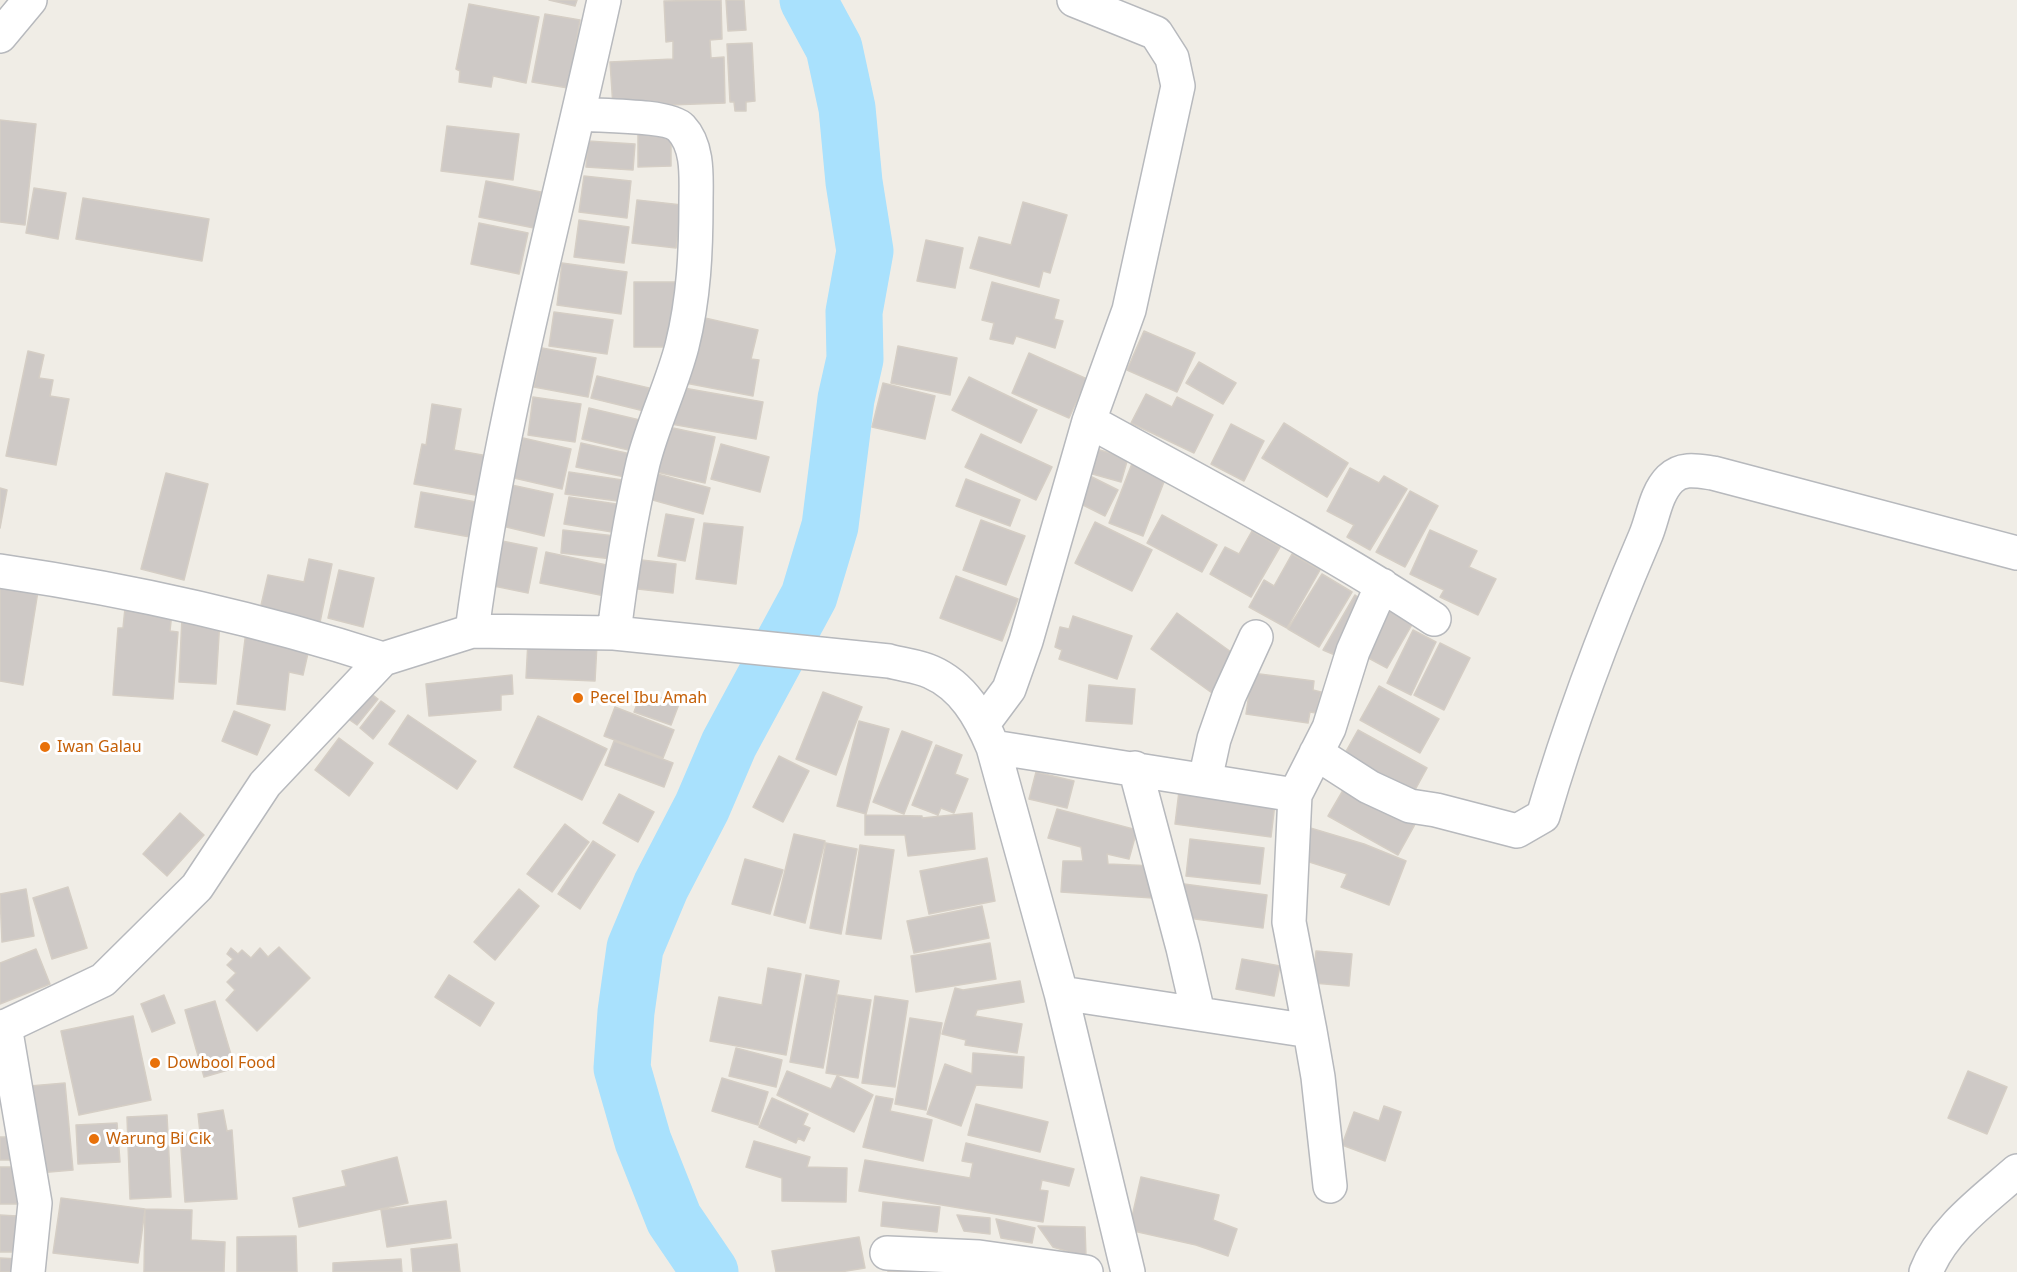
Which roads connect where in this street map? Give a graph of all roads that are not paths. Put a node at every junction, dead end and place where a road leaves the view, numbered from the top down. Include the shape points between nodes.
1 (30, 0) edge
2 (604, 0) edge
3 (1074, 0) edge
4 (0, 36) edge
5 (579, 114) junction
6 (1089, 421) junction
7 (2017, 553) edge
8 (0, 571) edge
9 (1382, 585) junction
10 (1434, 619) dead end
11 (472, 631) junction
12 (614, 633) junction
13 (1256, 637) dead end
14 (383, 659) junction
15 (988, 735) junction
16 (1316, 753) junction
17 (1135, 768) junction
18 (1205, 780) junction
19 (1295, 795) junction
20 (1061, 993) junction
21 (1198, 1013) junction
22 (2, 1028) edge
23 (1310, 1031) junction
24 (2017, 1171) edge
25 (1330, 1186) dead end
26 (887, 1253) dead end
27 (28, 1272) edge
28 (1086, 1272) edge
29 (1128, 1272) edge
30 (1926, 1272) edge

1 - 4 street
2 - 5 street
3 - 6 street via 1156,33 1172,58 1178,86 1129,310
5 - 11 street via 525,344 483,550
5 - 12 street via 666,120 680,126 689,138 696,165 692,297 681,348 644,461 624,555
6 - 9 street
6 - 15 street via 1026,641
7 - 16 street via 1689,470 1671,478 1661,492 1602,637 1543,816 1517,831 1410,806 1369,787
8 - 14 street via 179,602
9 - 10 street
9 - 16 street
11 - 12 street
11 - 14 street
12 - 15 street via 889,661 931,672 964,694
13 - 18 street via 1229,696
14 - 22 street via 265,784 197,887 103,980
15 - 17 street
15 - 20 street
16 - 19 street
17 - 18 street
17 - 21 street
18 - 19 street
19 - 23 street via 1289,922
20 - 21 street
20 - 29 street
21 - 23 street
22 - 27 street via 35,1203
23 - 25 street
24 - 30 street via 1933,1252
26 - 28 street via 979,1257

